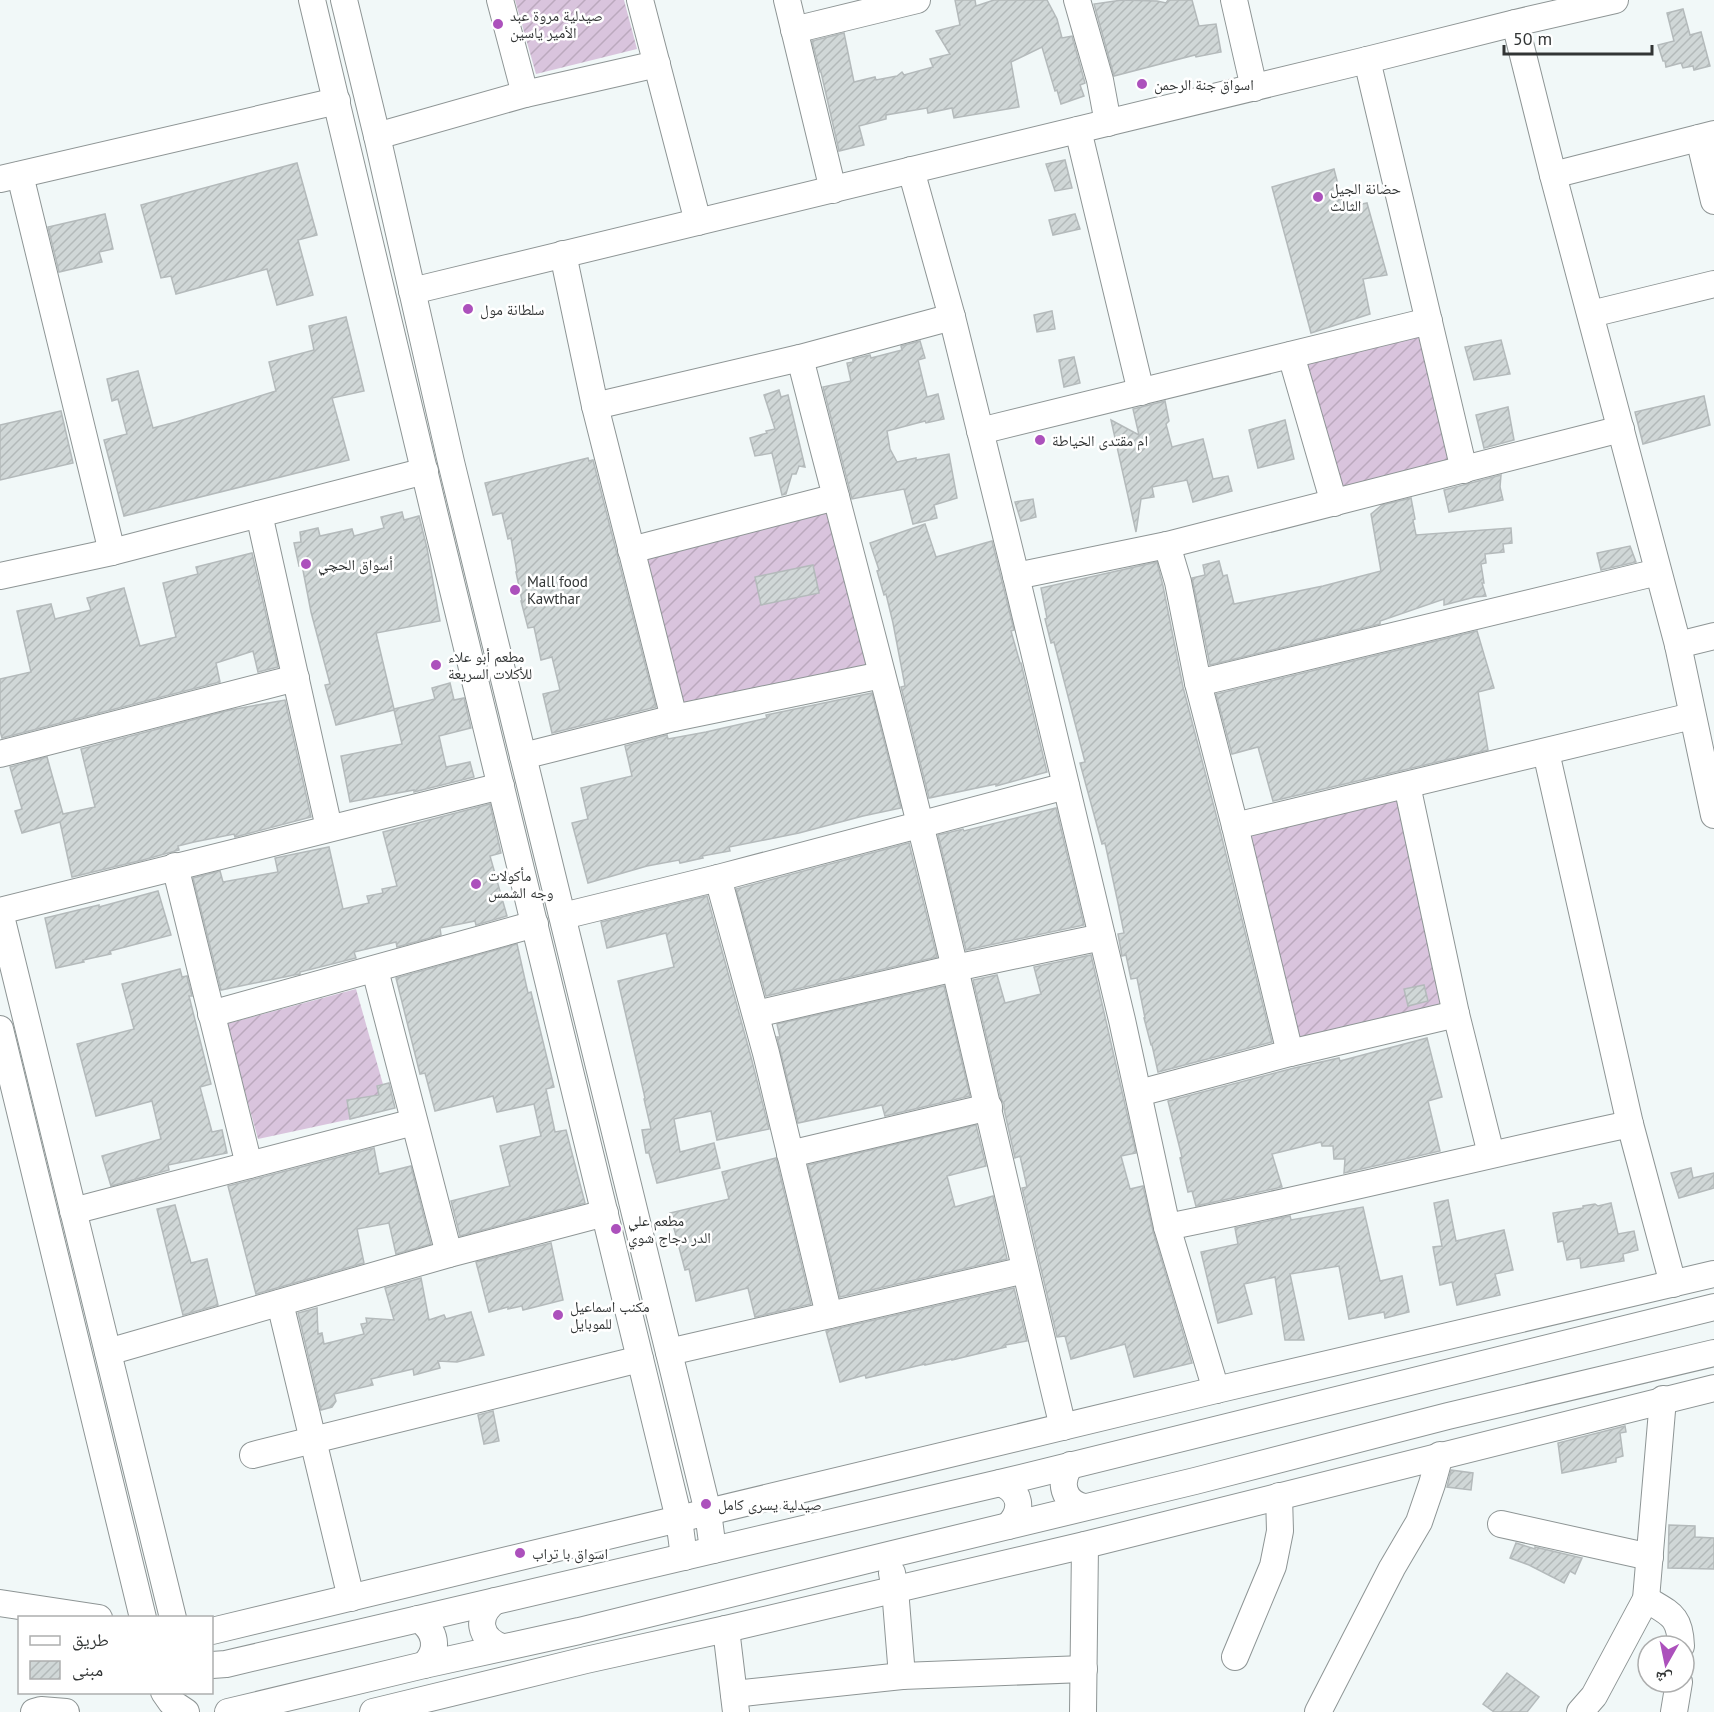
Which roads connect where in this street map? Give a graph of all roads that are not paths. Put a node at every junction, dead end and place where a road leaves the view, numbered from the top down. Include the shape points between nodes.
1 (312, 0) edge
2 (344, 0) edge
3 (500, 0) edge
4 (640, 0) edge
5 (787, 0) edge
6 (917, 0) edge
7 (1077, 0) edge
8 (1234, 0) edge
9 (1615, 0) edge
10 (1515, 23) junction
11 (794, 30) junction
12 (1367, 60) junction
13 (657, 64) junction
14 (1254, 88) junction
15 (525, 94) junction
16 (337, 101) junction
17 (1108, 123) junction
18 (1078, 130) junction
19 (377, 136) junction
20 (1706, 136) edge
21 (911, 170) junction
22 (1553, 175) junction
23 (10, 177) edge
24 (833, 190) junction
25 (1714, 201) edge
26 (698, 222) junction
27 (563, 254) junction
28 (1714, 284) edge
29 (412, 291) junction
30 (1591, 314) junction
31 (952, 317) junction
32 (1428, 321) junction
33 (1291, 355) junction
34 (800, 358) junction
35 (1141, 392) junction
36 (595, 406) junction
37 (1621, 429) junction
38 (980, 430) junction
39 (1464, 470) junction
40 (424, 471) junction
41 (836, 497) junction
42 (1334, 503) junction
43 (462, 506) junction
44 (259, 514) junction
45 (435, 516) junction
46 (1167, 545) junction
47 (631, 550) junction
48 (112, 552) junction
49 (474, 557) junction
50 (447, 565) junction
51 (1658, 572) junction
52 (0, 576) edge
53 (1016, 576) junction
54 (1714, 636) edge
55 (1678, 645) junction
56 (882, 675) junction
57 (296, 678) junction
58 (1198, 684) junction
59 (1692, 716) junction
60 (674, 718) junction
61 (1546, 752) junction
62 (0, 754) edge
63 (523, 756) junction
64 (1710, 783) edge
65 (1407, 785) junction
66 (501, 786) junction
67 (1066, 786) junction
68 (1714, 815) edge
69 (920, 824) junction
70 (1235, 826) junction
71 (329, 828) junction
72 (175, 866) junction
73 (718, 878) junction
74 (0, 912) edge
75 (562, 916) junction
76 (535, 924) junction
77 (1102, 937) junction
78 (955, 968) junction
79 (375, 970) junction
80 (211, 1014) junction
81 (756, 1014) junction
82 (1456, 1014) junction
83 (0, 1029) edge
84 (1290, 1053) junction
85 (1139, 1093) junction
86 (989, 1107) junction
87 (414, 1122) junction
88 (1630, 1124) junction
89 (790, 1154) junction
90 (1491, 1154) junction
91 (249, 1165) junction
92 (74, 1211) junction
93 (605, 1213) junction
94 (1167, 1227) junction
95 (449, 1254) junction
96 (1025, 1270) junction
97 (1714, 1274) edge
98 (1674, 1284) junction
99 (280, 1303) junction
100 (1714, 1307) edge
101 (829, 1315) junction
102 (108, 1352) junction
103 (669, 1352) junction
104 (1714, 1353) edge
105 (1517, 1357) junction
106 (640, 1359) junction
107 (1437, 1375) junction
108 (1714, 1388) edge
109 (1216, 1390) junction
110 (1530, 1398) junction
111 (1664, 1399) junction
112 (1448, 1416) junction
113 (1063, 1427) junction
114 (314, 1440) junction
115 (1333, 1446) junction
116 (253, 1455) dead end
117 (1440, 1455) junction
118 (1071, 1465) junction
119 (868, 1474) junction
120 (1342, 1480) junction
121 (1000, 1483) junction
122 (1280, 1496) junction
123 (1084, 1508) junction
124 (708, 1512) junction
125 (876, 1512) junction
126 (679, 1519) junction
127 (1501, 1524) dead end
128 (1008, 1526) junction
129 (1085, 1545) junction
130 (713, 1550) junction
131 (547, 1551) junction
132 (888, 1555) junction
133 (684, 1557) junction
134 (1650, 1557) junction
135 (553, 1587) junction
136 (895, 1589) junction
137 (351, 1598) junction
138 (1646, 1599) junction
139 (495, 1601) junction
140 (0, 1603) edge
141 (92, 1616) edge
142 (143, 1616) edge
143 (173, 1616) edge
144 (418, 1619) junction
145 (726, 1629) junction
146 (213, 1631) edge
147 (579, 1631) junction
148 (1680, 1634) edge
149 (502, 1647) junction
150 (1236, 1657) dead end
151 (586, 1660) junction
152 (213, 1665) edge
153 (424, 1665) junction
154 (1084, 1669) junction
155 (902, 1676) junction
156 (1677, 1694) edge
157 (735, 1703) edge
158 (34, 1712) edge
159 (66, 1712) edge
160 (228, 1712) edge
161 (373, 1712) edge
162 (1083, 1712) edge
163 (1318, 1712) edge
164 (1580, 1712) edge
165 (1674, 1712) edge

1 - 16 street
2 - 19 street
3 - 15 street
4 - 13 street
5 - 11 street
6 - 11 street
7 - 17 street
8 - 14 street
9 - 10 street
10 - 12 street
10 - 22 street
11 - 24 street
12 - 14 street
12 - 32 street
13 - 15 street
13 - 26 street
14 - 17 street
15 - 19 street
16 - 23 street
16 - 40 street
17 - 18 street
18 - 21 street
18 - 35 street
19 - 29 street
20 - 22 street
20 - 25 street
21 - 24 street
21 - 31 street
22 - 30 street
23 - 48 street
24 - 26 street
26 - 27 street
27 - 29 street
27 - 36 street
28 - 30 street
29 - 43 street
30 - 37 street
31 - 34 street
31 - 38 street
32 - 33 street
32 - 39 street
33 - 35 street
33 - 42 street
34 - 36 street
34 - 41 street
35 - 38 street
36 - 47 street
37 - 39 street
37 - 51 street
38 - 53 street
39 - 42 street
40 - 44 street
40 - 45 street
41 - 47 street
41 - 56 street
42 - 46 street
43 - 45 street via 451,516
43 - 49 street
44 - 48 street
44 - 57 street
45 - 50 street
46 - 53 street
46 - 58 street
47 - 60 street
48 - 52 street
49 - 50 street via 459,556
49 - 63 street
50 - 66 street
51 - 55 street
51 - 58 street
53 - 67 street
54 - 55 street
55 - 59 street
56 - 60 street
56 - 69 street
57 - 62 street
57 - 71 street
58 - 70 street
59 - 61 street
59 - 64 street
60 - 63 street
61 - 65 street
61 - 88 street
63 - 75 street
64 - 68 street
65 - 70 street
65 - 82 street
66 - 71 street
66 - 76 street
67 - 69 street
67 - 77 street
69 - 73 street
69 - 78 street
70 - 84 street
71 - 72 street
72 - 74 street
72 - 80 street
73 - 75 street
73 - 81 street
74 - 92 street
75 - 103 street
76 - 79 street
76 - 93 street
77 - 78 street
77 - 85 street
78 - 81 street
78 - 86 street
79 - 80 street
79 - 87 street
80 - 91 street
81 - 89 street
82 - 84 street
82 - 90 street
83 - 142 street
84 - 85 street
85 - 94 street
86 - 89 street
86 - 96 street
87 - 91 street
87 - 95 street
88 - 90 street
88 - 98 street
89 - 101 street
90 - 94 street
91 - 92 street
92 - 102 street
93 - 95 street
93 - 106 street
94 - 109 street
95 - 99 street
96 - 101 street
96 - 113 street
97 - 98 street
98 - 109 street
99 - 102 street
99 - 114 street
100 - 105 street
101 - 103 street
102 - 143 street
103 - 124 street
104 - 110 street
105 - 107 street
105 - 110 street via 1510,1378 1515,1389
106 - 114 street
106 - 126 street
107 - 112 street via 1448,1380 1454,1390 1454,1407
107 - 118 street
108 - 111 street
109 - 113 street
110 - 112 street
111 - 117 street
111 - 134 street
112 - 115 street
113 - 119 street
114 - 116 street
114 - 137 street
115 - 120 street
115 - 123 street
117 - 120 street
117 - 163 street via 1419,1522
118 - 121 street
118 - 123 street via 1063,1481 1065,1493
119 - 124 street
119 - 125 street
120 - 122 street
121 - 125 street
121 - 128 street via 1012,1490 1018,1502 1017,1515
122 - 129 street
122 - 150 street via 1274,1566
123 - 128 street
124 - 126 street
124 - 130 street
125 - 130 street
126 - 131 street
126 - 133 street
127 - 134 street
128 - 132 street
129 - 136 street
129 - 154 street
130 - 133 street
131 - 135 street
131 - 137 street
132 - 136 street
132 - 147 street
133 - 135 street
134 - 138 street
135 - 139 street
136 - 145 street
136 - 155 street
137 - 146 street
138 - 148 street via 1673,1616
138 - 164 street via 1594,1696
139 - 144 street
139 - 149 street via 485,1610 483,1630 490,1641
140 - 141 street
144 - 152 street
144 - 153 street via 429,1627 435,1640 433,1654
145 - 151 street
145 - 157 street
147 - 149 street
147 - 151 street
149 - 153 street
151 - 161 street
153 - 160 street
154 - 155 street
154 - 162 street
155 - 157 street
156 - 165 street
158 - 159 street

